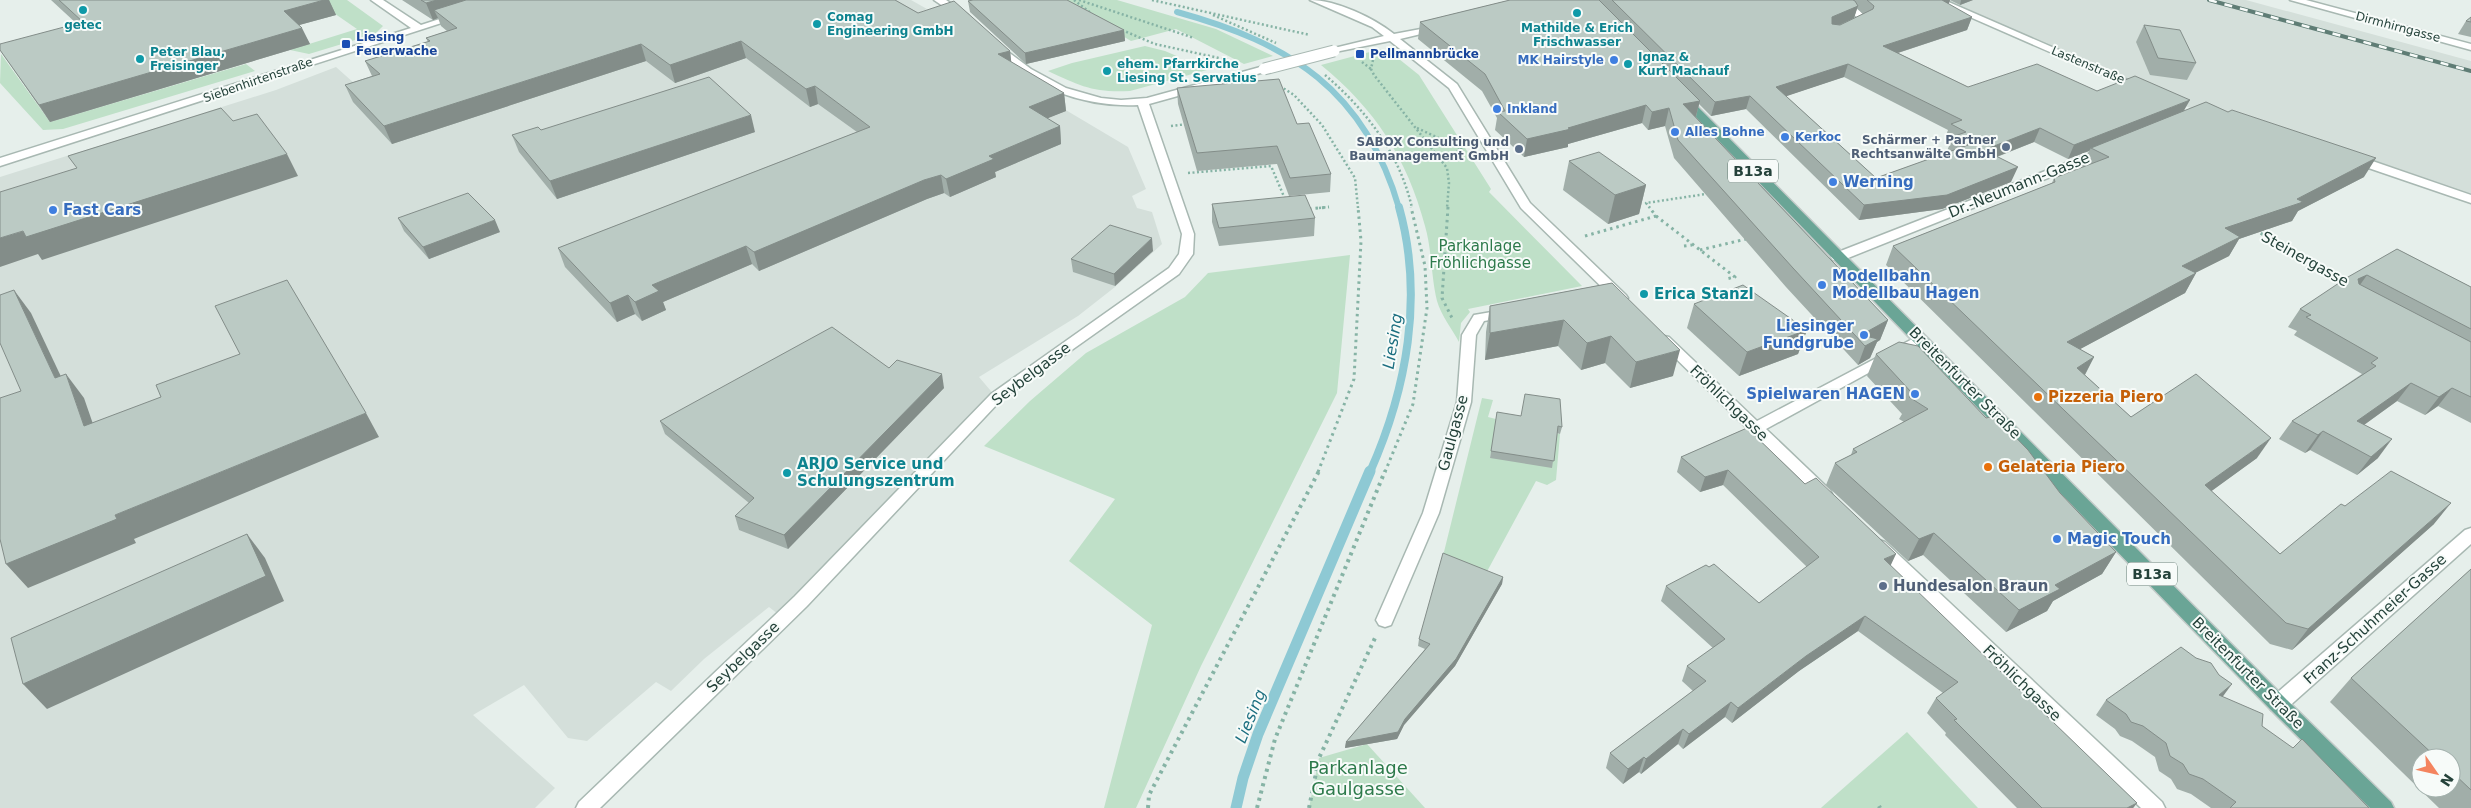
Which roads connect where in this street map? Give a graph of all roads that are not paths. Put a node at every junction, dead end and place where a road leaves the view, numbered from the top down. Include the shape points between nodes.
1 (376, 0) edge
2 (939, 0) edge
3 (1315, 0) edge
4 (1833, 0) edge
5 (1936, 0) edge
6 (2295, 0) edge
7 (466, 14) edge
8 (973, 24) edge
9 (1449, 25) edge
10 (419, 28) junction
11 (1840, 30) edge
12 (987, 37) edge
13 (1395, 38) junction
14 (2471, 47) edge
15 (1671, 86) edge
16 (2152, 93) edge
17 (1142, 102) junction
18 (2119, 146) edge
19 (2343, 155) edge
20 (0, 162) edge
21 (2471, 198) edge
22 (1838, 257) junction
23 (1616, 293) junction
24 (1596, 297) edge
25 (1630, 306) edge
26 (1518, 311) edge
27 (1657, 333) edge
28 (1920, 339) junction
29 (1755, 429) junction
30 (1834, 504) edge
31 (1863, 531) edge
32 (2471, 534) edge
33 (1384, 620) road end
34 (2278, 704) junction
35 (586, 808) edge
36 (2155, 808) edge
37 (2384, 808) edge

1 - 10 street
2 - 8 street via 959,11
3 - 13 street via 1376,25
4 - 11 lane via 1855,10 1864,20
5 - 16 street, Lastenstraße
6 - 14 street, Dirmhirngasse
7 - 10 street, Siebenhirtenstraße
9 - 13 street
10 - 20 street, Siebenhirtenstraße
12 - 17 street via 1015,63 1067,93 1090,100
13 - 17 street, bridge via 1337,50
13 - 23 street via 1452,86 1525,205
15 - 22 main road, Breitenfurter Straße / B13a
17 - 35 street, Seybelgasse via 1188,234 1186,254 1174,271 996,397 801,601
18 - 22 street, Dr.-Neumann-Gasse
19 - 21 street
22 - 28 main road, Breitenfurter Straße / B13a
23 - 24 street
23 - 25 street
26 - 33 street, Gaulgasse via 1479,318 1469,335 1462,411 1431,513
27 - 29 street, Fröhlichgasse
28 - 29 street
28 - 34 main road, Breitenfurter Straße / B13a
29 - 30 street, Fröhlichgasse
31 - 36 street, Fröhlichgasse
32 - 34 street, Franz-Schuhmeier-Gasse
34 - 37 main road, Breitenfurter Straße / B13a

